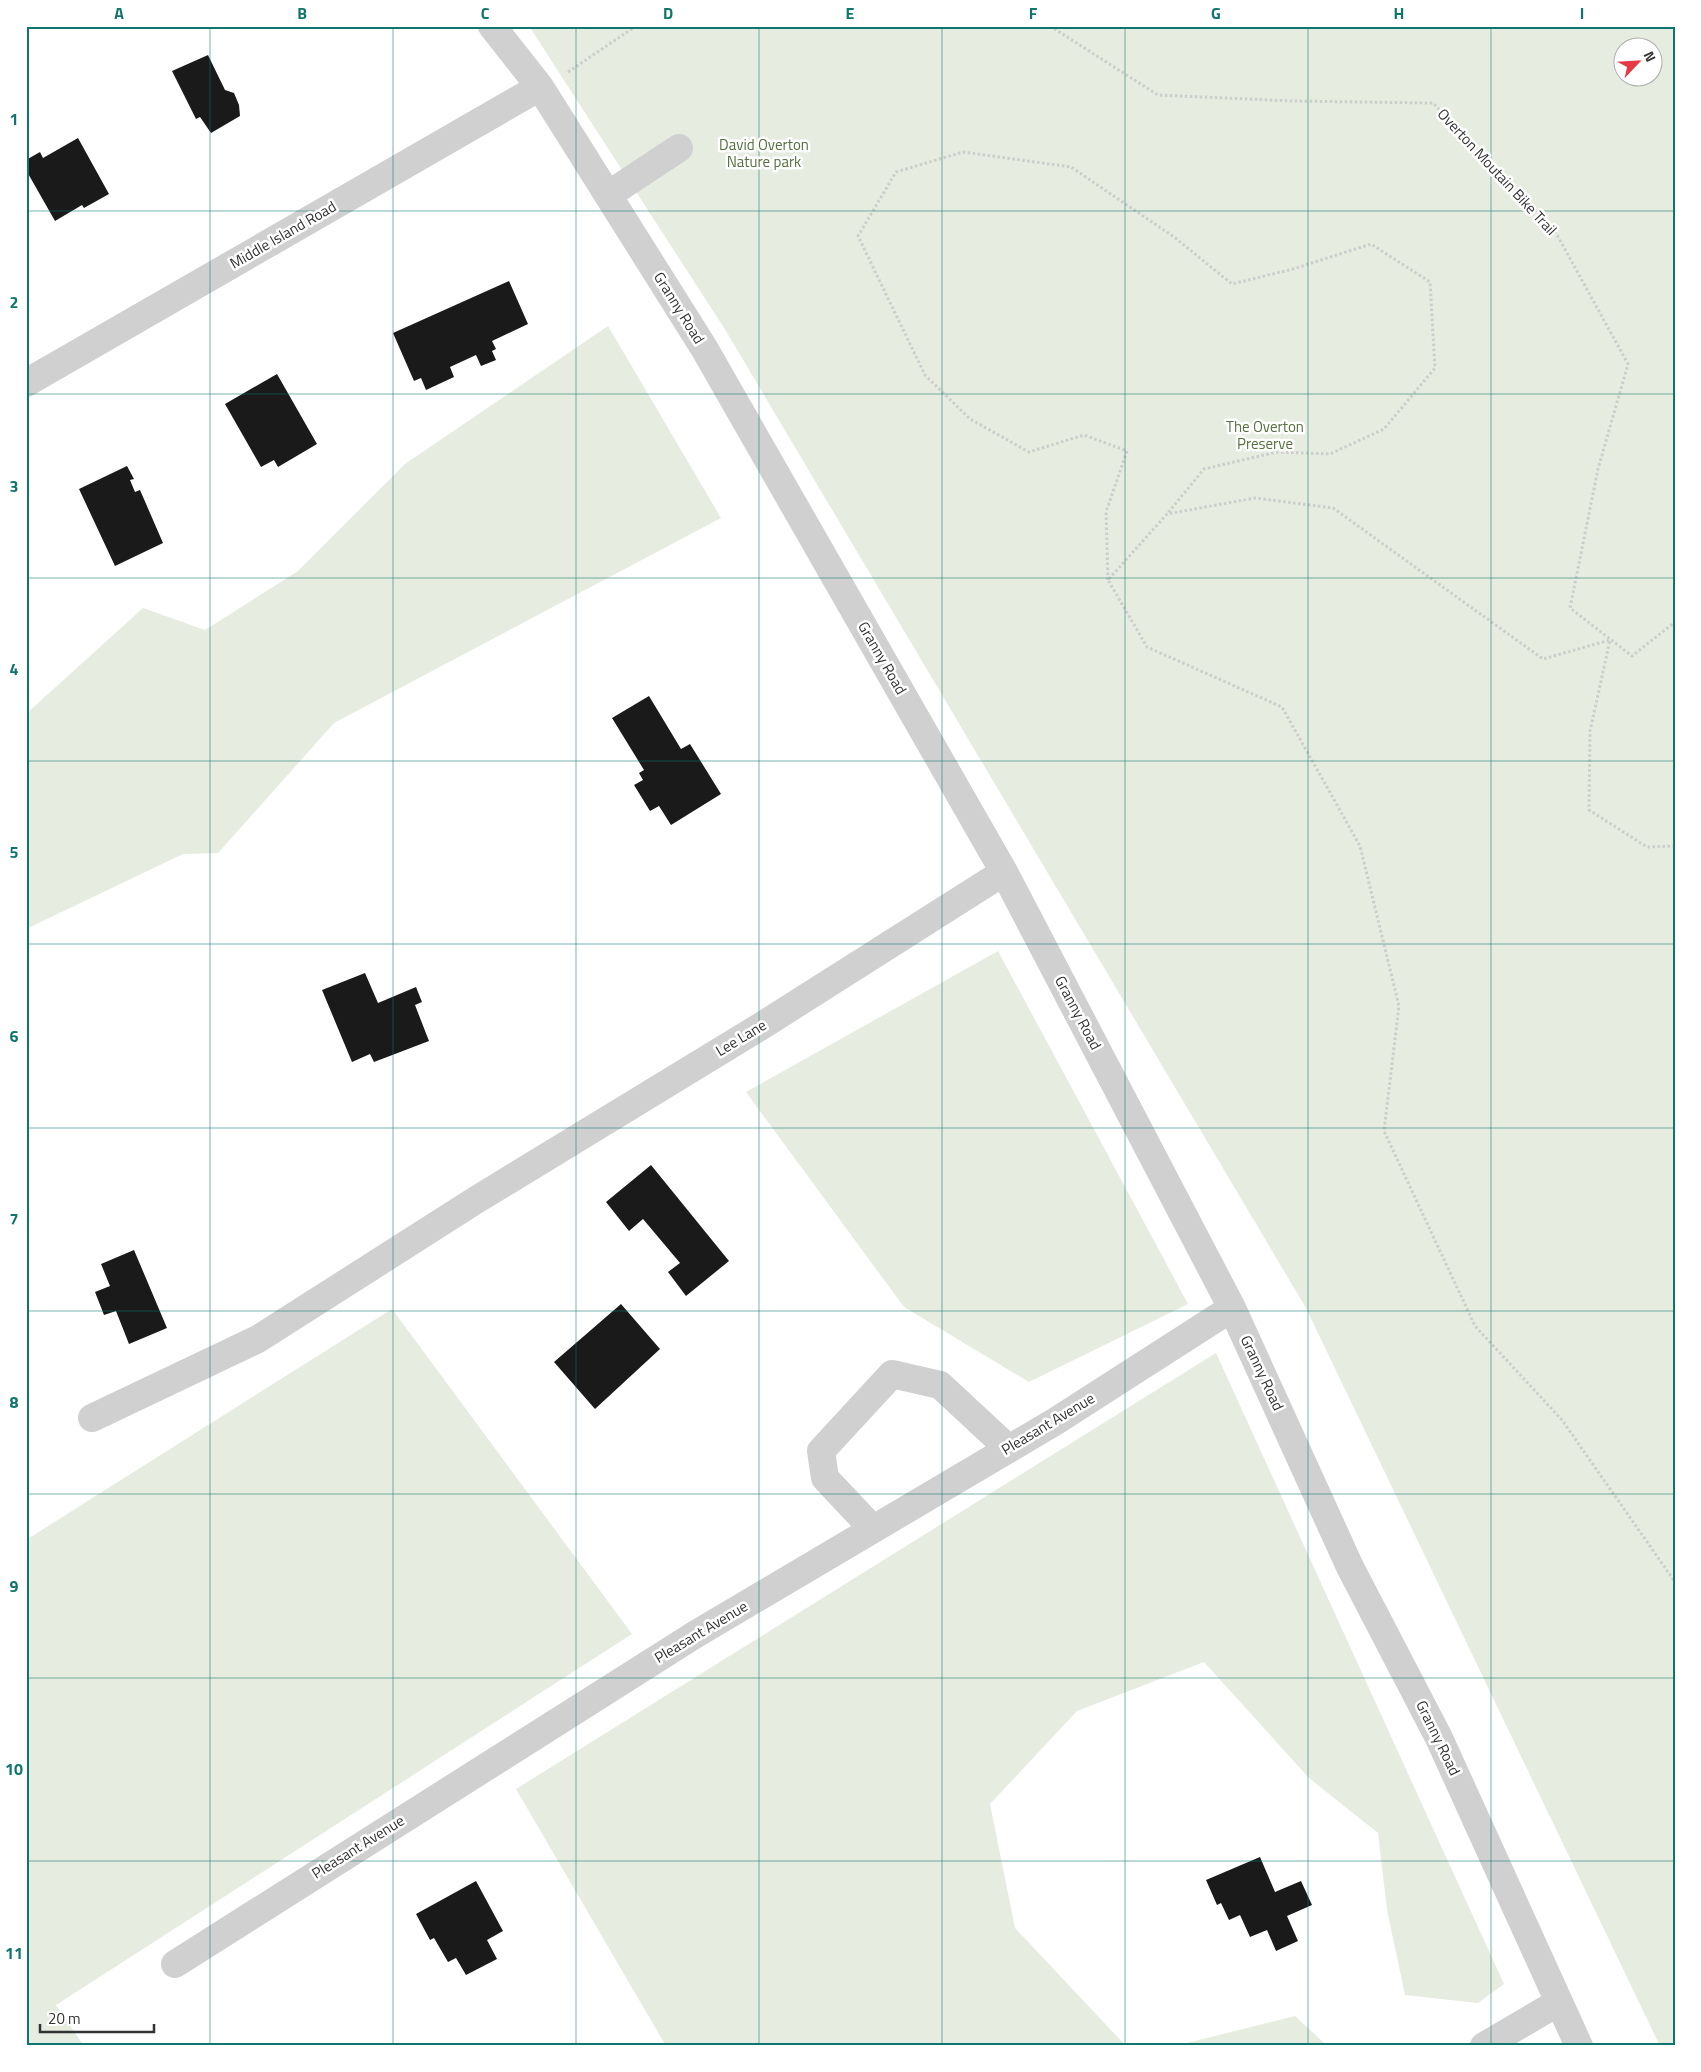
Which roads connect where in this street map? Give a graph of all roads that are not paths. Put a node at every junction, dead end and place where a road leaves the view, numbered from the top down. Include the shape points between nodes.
1 (492, 26) edge
2 (540, 87) junction
3 (679, 148) dead end
4 (608, 195) junction
5 (26, 383) edge
6 (1004, 872) junction
7 (1232, 1308) junction
8 (92, 1418) dead end
9 (1009, 1449) junction
10 (873, 1529) junction
11 (174, 1964) dead end
12 (1559, 2002) junction
13 (1484, 2046) edge
14 (1579, 2046) edge

1 - 2 street, Granny Road
2 - 4 street, Granny Road
2 - 5 street, Middle Island Road
3 - 4 street
4 - 6 street, Granny Road via 704,348
6 - 7 street, Granny Road
6 - 8 street, Lee Lane via 258,1339
7 - 9 street, Pleasant Avenue
7 - 12 street, Granny Road via 1350,1567 1439,1738
9 - 10 street, Pleasant Avenue
9 - 10 street via 940,1385 892,1374 821,1451 825,1478
10 - 11 street, Pleasant Avenue via 696,1634
12 - 13 street
12 - 14 street, Granny Road

